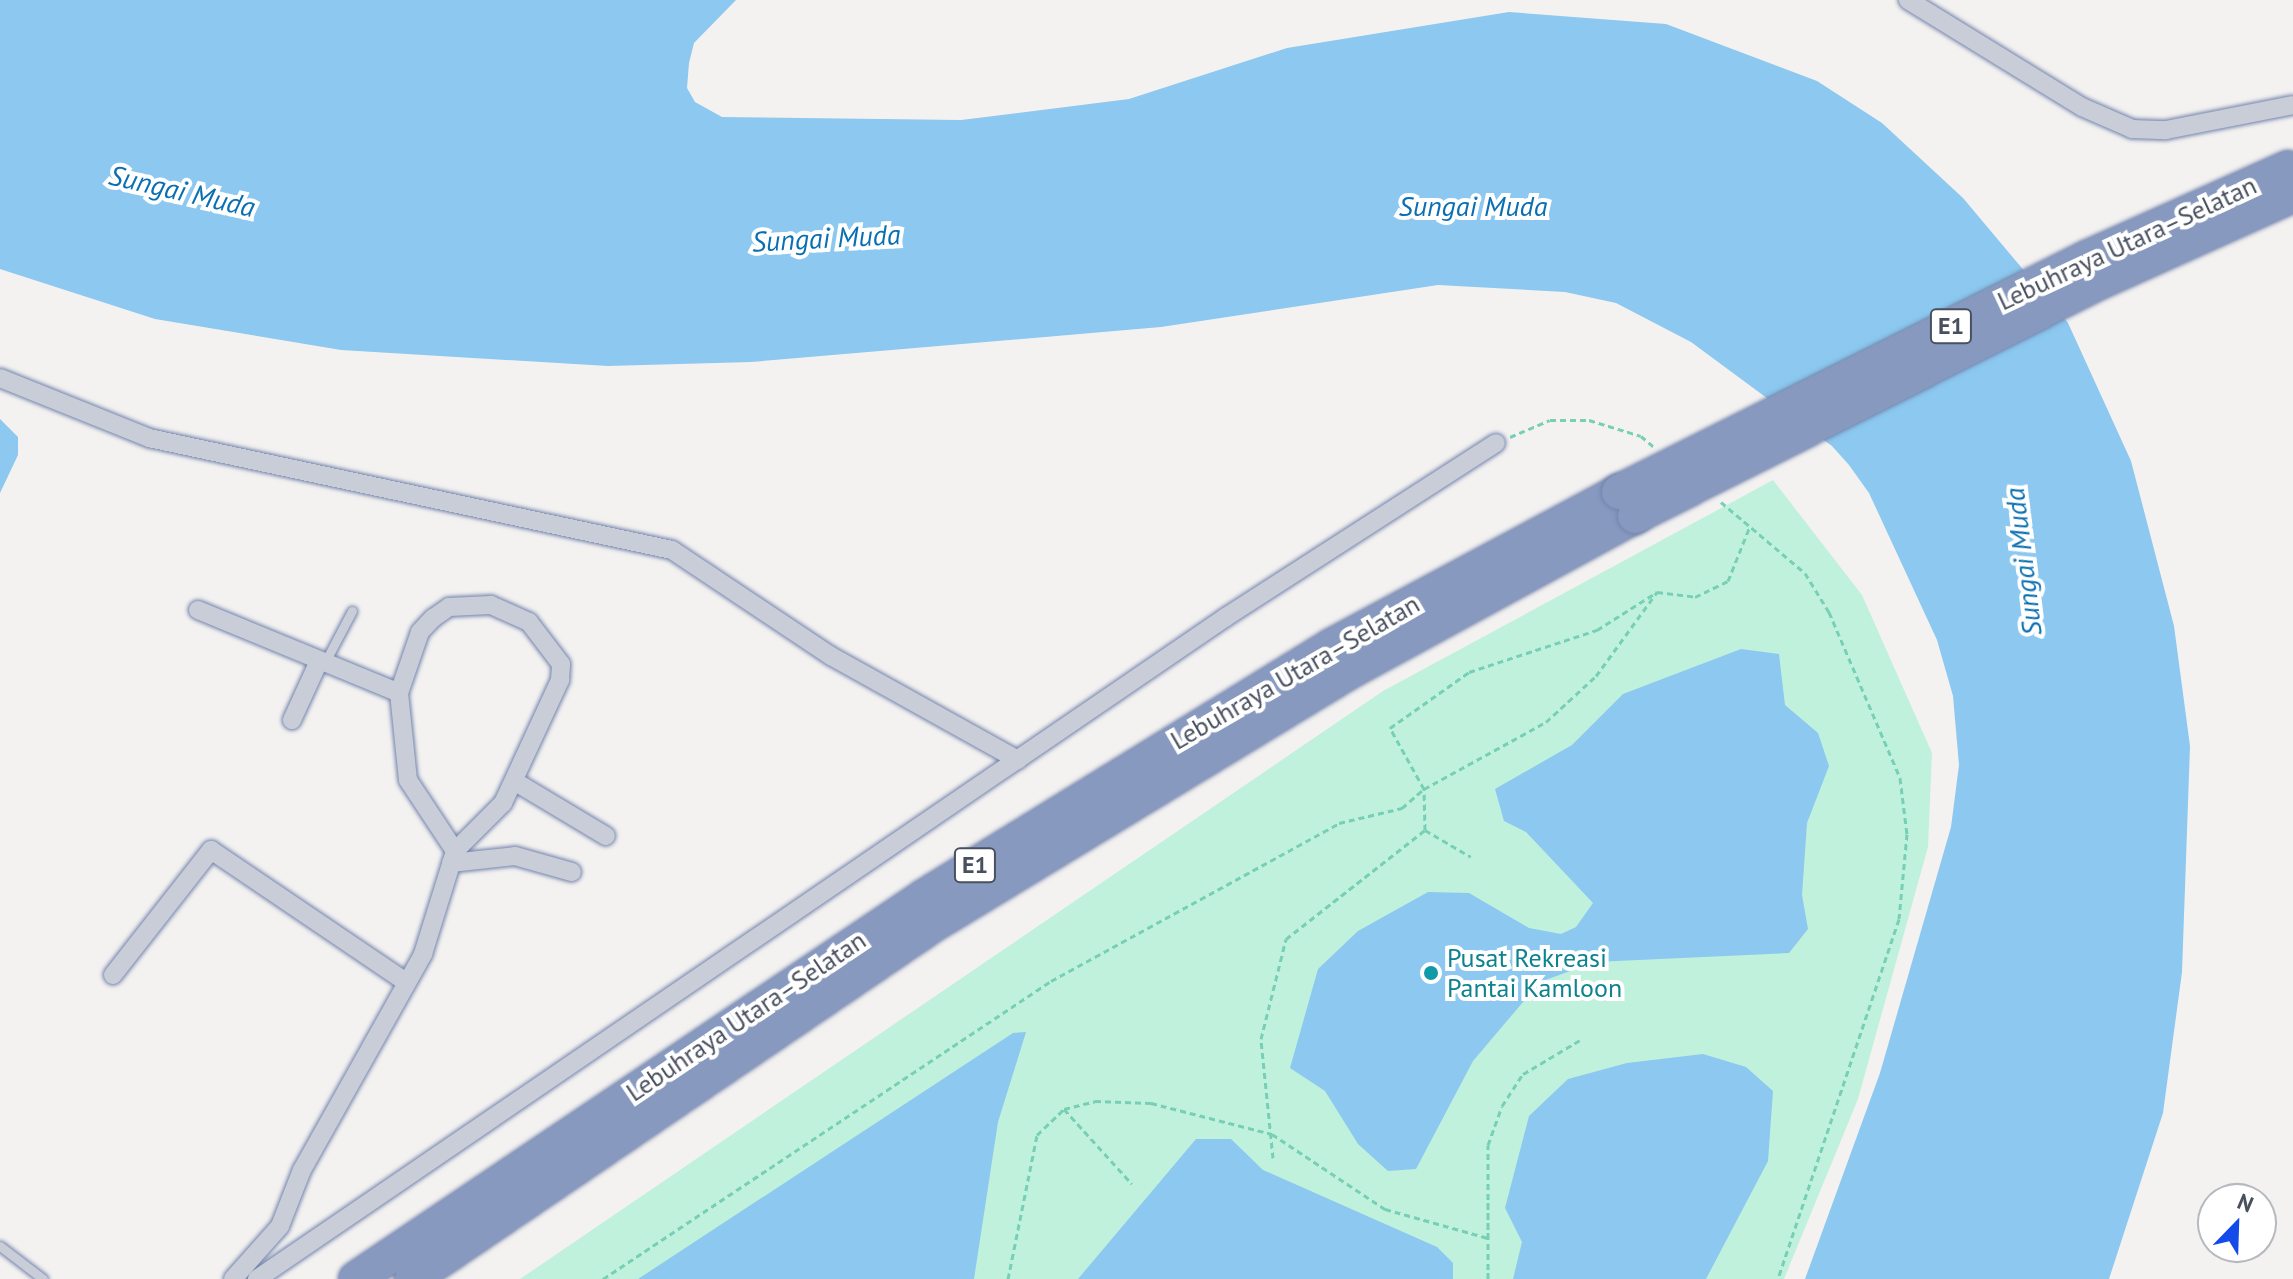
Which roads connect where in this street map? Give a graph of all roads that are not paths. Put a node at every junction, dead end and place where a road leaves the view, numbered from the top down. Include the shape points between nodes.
1 (1908, 0) edge
2 (2293, 105) edge
3 (2291, 177) edge
4 (0, 378) edge
5 (1496, 443) road end
6 (1627, 504) junction
7 (198, 610) dead end
8 (352, 611) dead end
9 (322, 663) junction
10 (399, 693) junction
11 (292, 720) dead end
12 (1018, 760) junction
13 (514, 781) junction
14 (606, 836) dead end
15 (453, 857) junction
16 (572, 872) dead end
17 (113, 975) dead end
18 (406, 982) junction
19 (0, 1246) edge
20 (43, 1279) edge
21 (233, 1279) edge
22 (257, 1279) edge
23 (356, 1279) edge
24 (412, 1279) edge

1 - 2 street via 2082,107 2132,129 2166,130
3 - 6 highway, Lebuhraya Utara–Selatan / E1, bridge via 2087,258
4 - 12 street via 149,438 672,550 831,656
5 - 12 street
6 - 23 highway, Lebuhraya Utara–Selatan / E1 via 1332,646 924,897
6 - 24 highway, Lebuhraya Utara–Selatan / E1 via 934,924
7 - 9 street
8 - 9 lane
9 - 10 street
9 - 11 street
10 - 13 street via 420,632 449,607 491,605 529,622 554,652 561,672
10 - 15 street via 408,780
12 - 22 street
13 - 14 street
13 - 15 street via 484,826
15 - 16 street via 515,856
15 - 18 street via 433,932
17 - 18 street via 211,850
18 - 21 street via 302,1170 280,1226
19 - 20 lane

